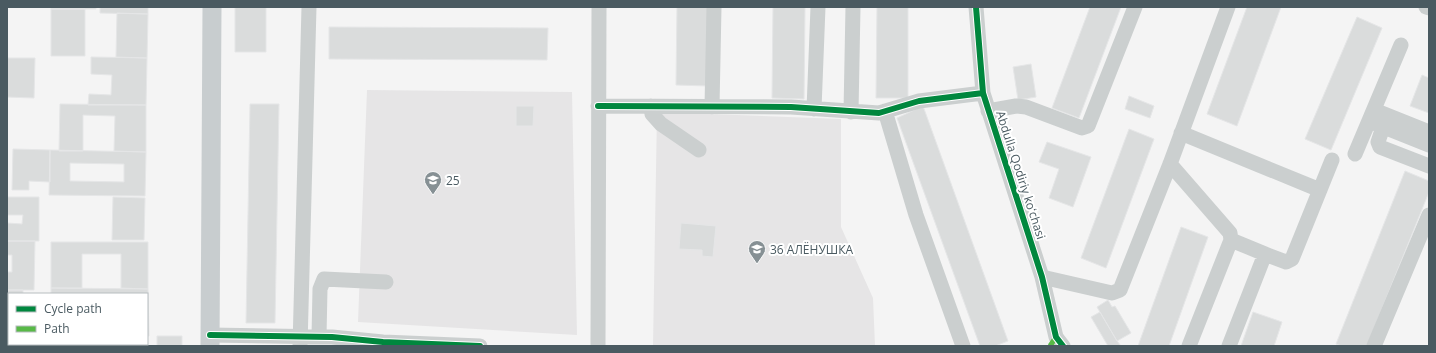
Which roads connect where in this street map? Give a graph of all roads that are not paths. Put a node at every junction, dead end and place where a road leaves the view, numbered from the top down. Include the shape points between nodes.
1 (212, 7) edge
2 (309, 7) edge
3 (599, 7) edge
4 (714, 7) edge
5 (818, 7) edge
6 (854, 7) edge
7 (976, 7) edge
8 (1135, 7) edge
9 (1228, 7) edge
10 (1401, 45) dead end
11 (983, 92) junction
12 (598, 106) junction
13 (651, 106) junction
14 (712, 107) junction
15 (814, 109) junction
16 (885, 111) junction
17 (988, 111) junction
18 (851, 112) junction
19 (1371, 116) junction
20 (1383, 127) junction
21 (1429, 132) edge
22 (1181, 133) junction
23 (1429, 145) edge
24 (699, 150) dead end
25 (1355, 154) dead end
26 (1332, 160) dead end
27 (1170, 164) junction
28 (1429, 166) edge
29 (1320, 190) junction
30 (1429, 215) edge
31 (1231, 240) junction
32 (1266, 254) junction
33 (1042, 277) junction
34 (386, 282) dead end
35 (319, 336) junction
36 (210, 340) edge
37 (300, 341) edge
38 (1056, 343) edge
39 (383, 344) edge
40 (480, 346) edge
41 (598, 346) edge
42 (963, 346) edge
43 (1189, 346) edge
44 (1228, 346) edge
45 (1374, 346) edge

1 - 36 main road
2 - 37 street
3 - 12 street
4 - 14 street
5 - 15 street
6 - 18 street
7 - 11 street, Abdulla Qodiriy koʻchasi
8 - 17 street via 1088,126 1082,128 1026,107 1016,106
9 - 22 street
10 - 19 street
11 - 16 street via 919,101
11 - 17 street, Abdulla Qodiriy koʻchasi
12 - 13 street
12 - 41 street
13 - 14 street
13 - 24 street via 652,114 661,124
14 - 15 street
15 - 18 street
16 - 18 street
16 - 42 street via 916,215
17 - 33 street, Abdulla Qodiriy koʻchasi
19 - 20 street
19 - 21 street
19 - 25 street
20 - 23 street
20 - 28 street via 1378,142 1380,147
22 - 27 street
22 - 29 street
26 - 29 street
27 - 31 street via 1230,233
27 - 33 street via 1120,290 1112,293
29 - 32 street via 1292,259 1286,262
30 - 45 street
31 - 32 street
31 - 43 street
32 - 44 street
33 - 38 street, Abdulla Qodiriy koʻchasi
34 - 35 street via 324,279 320,289
35 - 37 street
35 - 39 street
36 - 37 street
39 - 40 street

